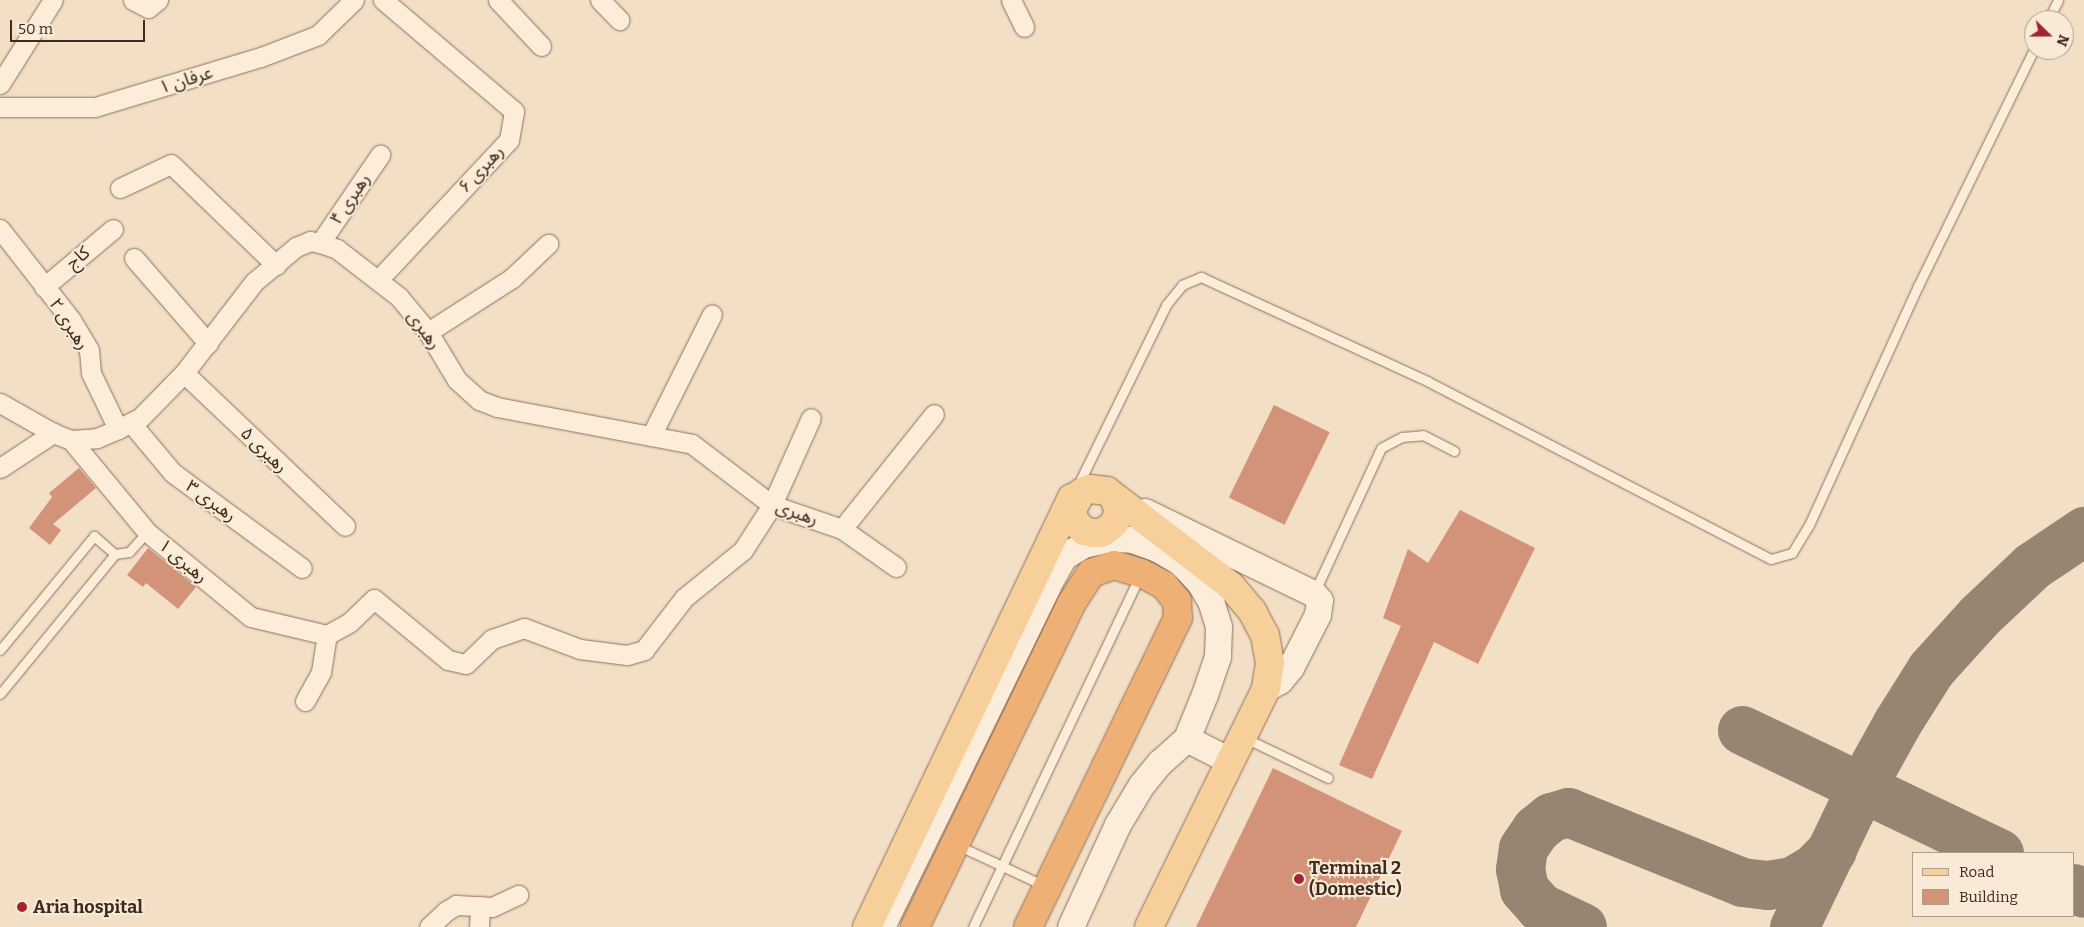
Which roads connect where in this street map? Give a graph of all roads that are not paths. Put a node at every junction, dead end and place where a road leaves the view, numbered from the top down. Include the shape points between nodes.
1 (53, 0) edge
2 (133, 0) edge
3 (158, 0) edge
4 (354, 0) edge
5 (383, 0) edge
6 (498, 0) edge
7 (600, 0) edge
8 (1011, 0) edge
9 (619, 20) dead end
10 (1024, 27) dead end
11 (541, 46) dead end
12 (2029, 60) edge
13 (0, 84) edge
14 (0, 107) edge
15 (380, 155) dead end
16 (120, 188) dead end
17 (0, 229) edge
18 (113, 229) dead end
19 (320, 243) junction
20 (548, 244) dead end
21 (134, 258) dead end
22 (276, 264) junction
23 (378, 280) junction
24 (44, 287) junction
25 (712, 314) dead end
26 (428, 332) junction
27 (208, 343) junction
28 (184, 373) junction
29 (0, 404) edge
30 (934, 414) dead end
31 (811, 418) dead end
32 (124, 426) junction
33 (53, 433) junction
34 (651, 436) junction
35 (71, 440) junction
36 (1454, 451) dead end
37 (0, 468) edge
38 (1113, 497) junction
39 (1074, 499) junction
40 (772, 505) junction
41 (345, 526) dead end
42 (842, 529) junction
43 (147, 532) junction
44 (116, 554) junction
45 (896, 567) dead end
46 (302, 568) dead end
47 (1141, 573) junction
48 (1314, 594) junction
49 (327, 635) junction
50 (0, 650) edge
51 (1266, 690) junction
52 (0, 694) edge
53 (305, 701) dead end
54 (1242, 736) junction
55 (1187, 739) junction
56 (1230, 761) junction
57 (1328, 778) dead end
58 (957, 845) junction
59 (1002, 866) junction
60 (1047, 887) junction
61 (518, 895) dead end
62 (480, 906) junction
63 (429, 927) edge
64 (479, 927) edge
65 (867, 927) edge
66 (882, 927) edge
67 (915, 927) edge
68 (973, 927) edge
69 (1028, 927) edge
70 (1070, 927) edge
71 (1149, 927) edge

1 - 13 street
2 - 3 street via 148,8
4 - 14 street, عرفان ۱ via 318,35 261,57 96,107
5 - 23 street, رهبری ۶ via 514,111 509,140
6 - 11 street
7 - 9 street
8 - 10 street
12 - 39 lane via 1918,286 1809,525 1792,553 1771,559 1427,381 1201,277 1182,285 1166,305
15 - 19 street, رهبری ۴
16 - 22 street via 171,164
17 - 24 street, رهبری ۲
18 - 24 street, کاج
19 - 22 street via 310,241 296,247
19 - 23 street, رهبری via 337,249
20 - 26 street via 512,278
21 - 27 street
22 - 27 street via 254,282
23 - 26 street, رهبری via 400,297
24 - 32 street, رهبری ۲ via 71,320 89,350 91,373
25 - 34 street
26 - 34 street, رهبری via 457,380 479,400 497,408
27 - 28 street
28 - 32 street via 140,418
28 - 41 street, رهبری ۵
29 - 33 street
30 - 42 street
31 - 40 street
32 - 35 street via 97,438
32 - 46 street, رهبری ۳ via 173,473
33 - 35 street
33 - 37 street
34 - 40 street, رهبری via 692,444
35 - 43 street, رهبری ۱
36 - 48 lane via 1423,435 1402,437 1381,448
38 - 39 main road via 1106,491 1089,489
38 - 39 main road via 1118,514 1115,522 1102,533 1084,531 1078,525 1073,517
38 - 48 main road
38 - 51 main road via 1231,586 1252,611 1265,635 1270,663
39 - 65 main road
40 - 42 street, رهبری
40 - 49 street via 743,550 684,598 644,650 627,655 580,649 524,628 492,639 466,664 448,660 374,599 350,622
42 - 45 street, رهبری
43 - 44 lane via 129,552
43 - 49 street, رهبری ۱ via 251,617
44 - 50 lane via 94,536
44 - 52 lane
47 - 58 highway via 1114,565 1091,572 1071,604
47 - 59 lane
47 - 60 highway via 1164,585 1177,601 1178,618
48 - 51 main road via 1320,601 1318,615 1291,668
49 - 53 street via 321,672
51 - 54 main road
54 - 56 main road
54 - 57 lane
55 - 56 main road
55 - 66 main road via 1218,657 1219,627 1211,601 1200,583 1181,563 1158,549 1108,539 1084,545 1064,557 1048,586
55 - 70 main road via 1160,763 1142,785 1118,825
56 - 71 main road
58 - 59 lane
58 - 67 highway
59 - 60 lane
59 - 68 lane
60 - 69 highway
61 - 62 street via 492,907
62 - 63 street via 456,905
62 - 64 street

